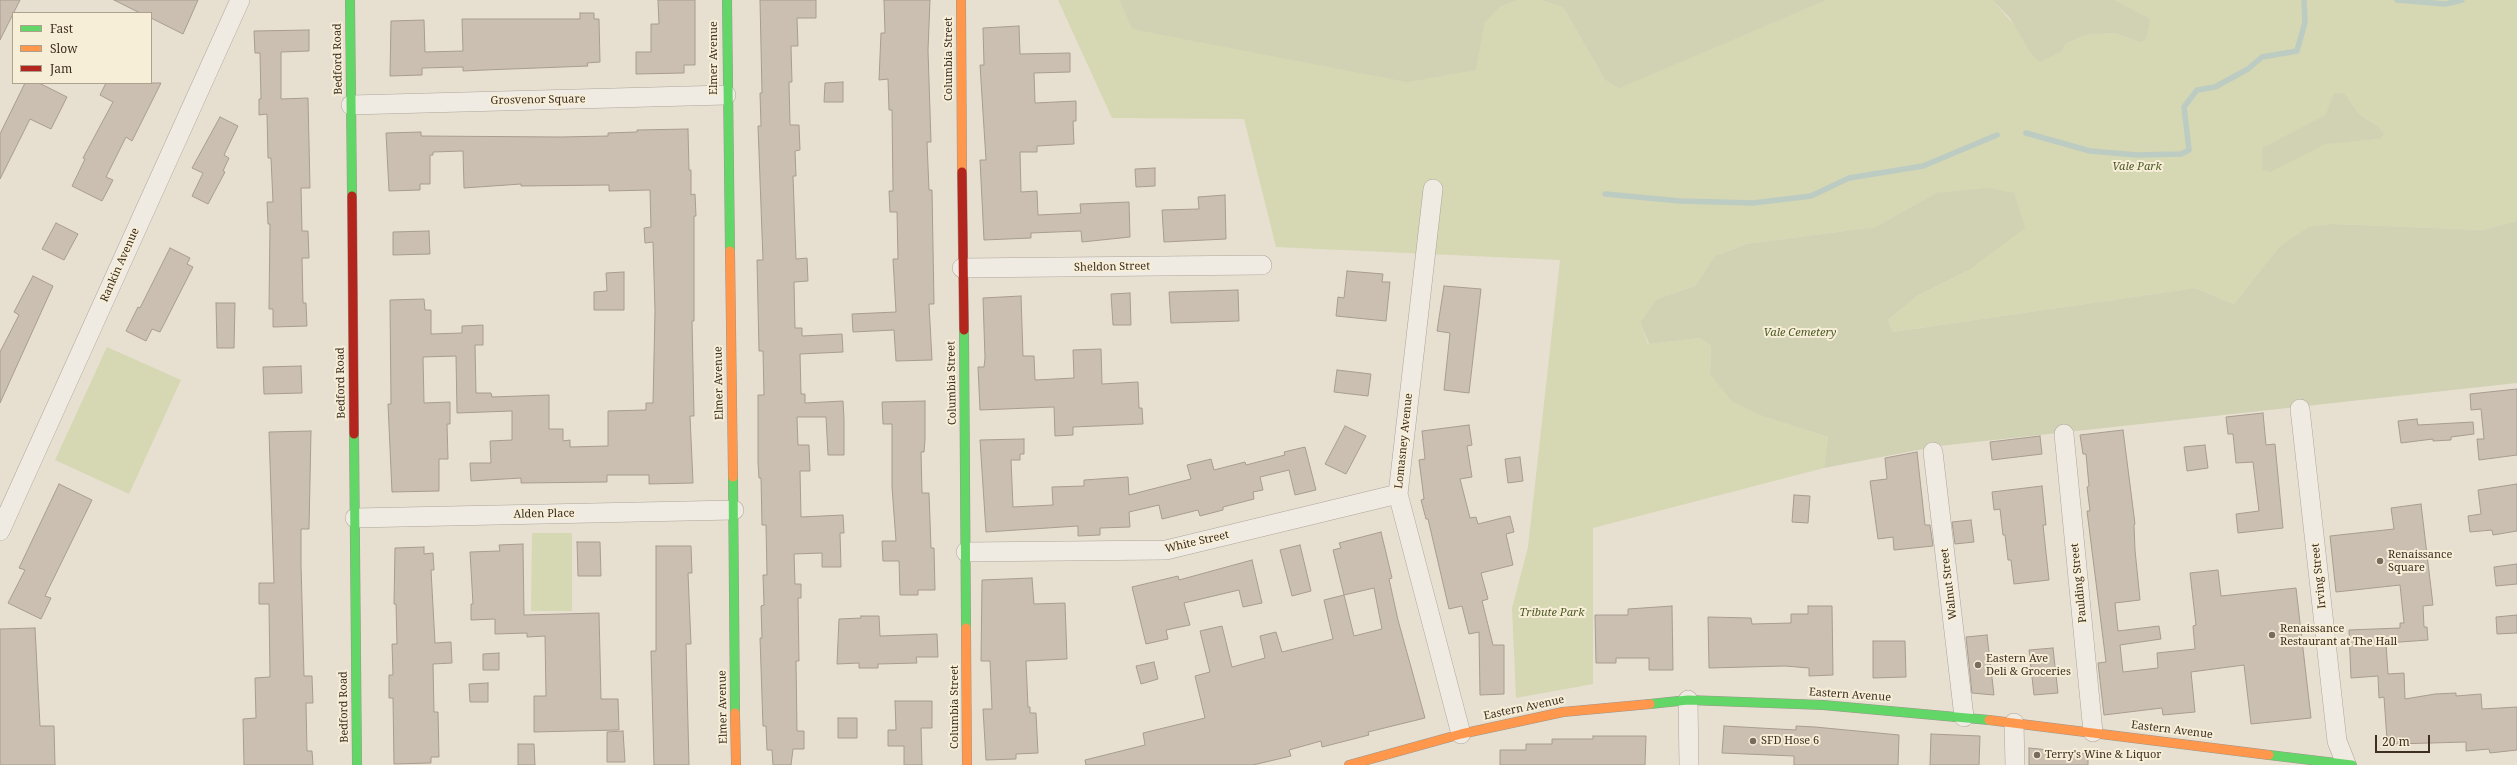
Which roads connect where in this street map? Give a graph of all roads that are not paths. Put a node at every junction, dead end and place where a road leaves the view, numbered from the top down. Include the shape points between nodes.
1 (240, 0) edge
2 (350, 0) edge
3 (727, 0) edge
4 (961, 0) edge
5 (726, 95) junction
6 (351, 105) junction
7 (1433, 189) dead end
8 (1262, 266) dead end
9 (962, 268) junction
10 (2300, 409) dead end
11 (2064, 434) dead end
12 (1933, 452) dead end
13 (1398, 494) junction
14 (734, 510) junction
15 (355, 518) junction
16 (0, 531) edge
17 (966, 552) junction
18 (1688, 700) junction
19 (1964, 717) junction
20 (2014, 723) junction
21 (2093, 732) junction
22 (1461, 734) junction
23 (357, 765) edge
24 (736, 765) edge
25 (967, 765) edge
26 (1349, 765) edge
27 (1689, 765) edge
28 (2015, 765) edge
29 (2348, 765) edge

1 - 16 street, Rankin Avenue
2 - 6 street, Bedford Road
3 - 5 street, Elmer Avenue
4 - 9 street, Columbia Street
5 - 6 street, Grosvenor Square
5 - 14 street, Elmer Avenue
6 - 15 street, Bedford Road
7 - 13 street, Lomasney Avenue
8 - 9 street, Sheldon Street
9 - 17 street, Columbia Street
10 - 29 street, Irving Street via 2337,741
11 - 21 street, Paulding Street
12 - 19 street, Walnut Street
13 - 17 street, White Street via 1166,550
13 - 22 street, Lomasney Avenue
14 - 15 street, Alden Place
14 - 24 street, Elmer Avenue
15 - 23 street, Bedford Road
17 - 25 street, Columbia Street
18 - 19 street, Eastern Avenue via 1823,705
18 - 22 street, Eastern Avenue via 1563,712
18 - 27 street
19 - 20 street, Eastern Avenue
20 - 21 street, Eastern Avenue
20 - 28 street
21 - 29 street, Eastern Avenue
22 - 26 street, Eastern Avenue

